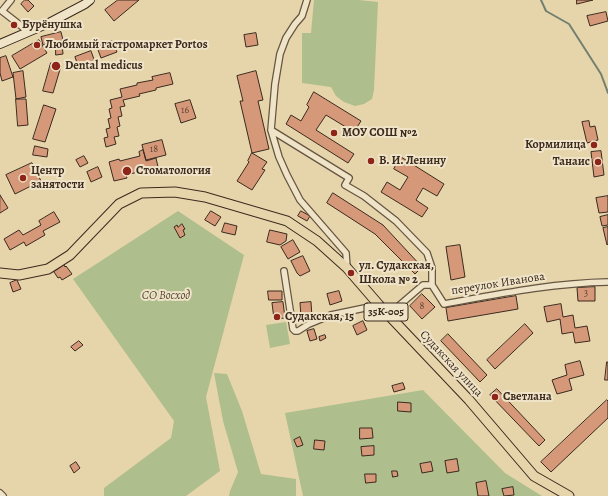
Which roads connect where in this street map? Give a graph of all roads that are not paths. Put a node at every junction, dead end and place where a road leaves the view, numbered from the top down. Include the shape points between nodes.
1 (11, 0) edge
2 (90, 0) edge
3 (308, 0) edge
4 (29, 32) junction
5 (0, 44) edge
6 (271, 130) junction
7 (347, 268) junction
8 (284, 271) dead end
9 (0, 273) edge
10 (608, 282) edge
11 (432, 285) junction
12 (379, 305) junction
13 (388, 315) junction
14 (0, 493) edge
15 (3, 496) edge
16 (569, 496) edge

1 - 4 street via 2,10
2 - 4 main road
3 - 6 street via 302,16 286,38 280,54 274,84
4 - 5 main road
6 - 7 street via 279,157 300,200 346,253
6 - 11 street via 348,178 345,185 396,221 427,253 432,268
7 - 9 main road, Судакская улица / 35К-005 via 317,240 287,221 205,197 175,192 141,193 119,204 70,255 48,269 19,275
7 - 12 main road, Судакская улица / 35К-005
8 - 12 street via 292,329 295,331 331,315
10 - 11 street, переулок Иванова via 534,288 444,304
11 - 13 street, переулок Иванова via 423,285
12 - 13 main road, Судакская улица / 35К-005
13 - 16 main road, Судакская улица / 35К-005 via 469,400 534,476
14 - 15 street

